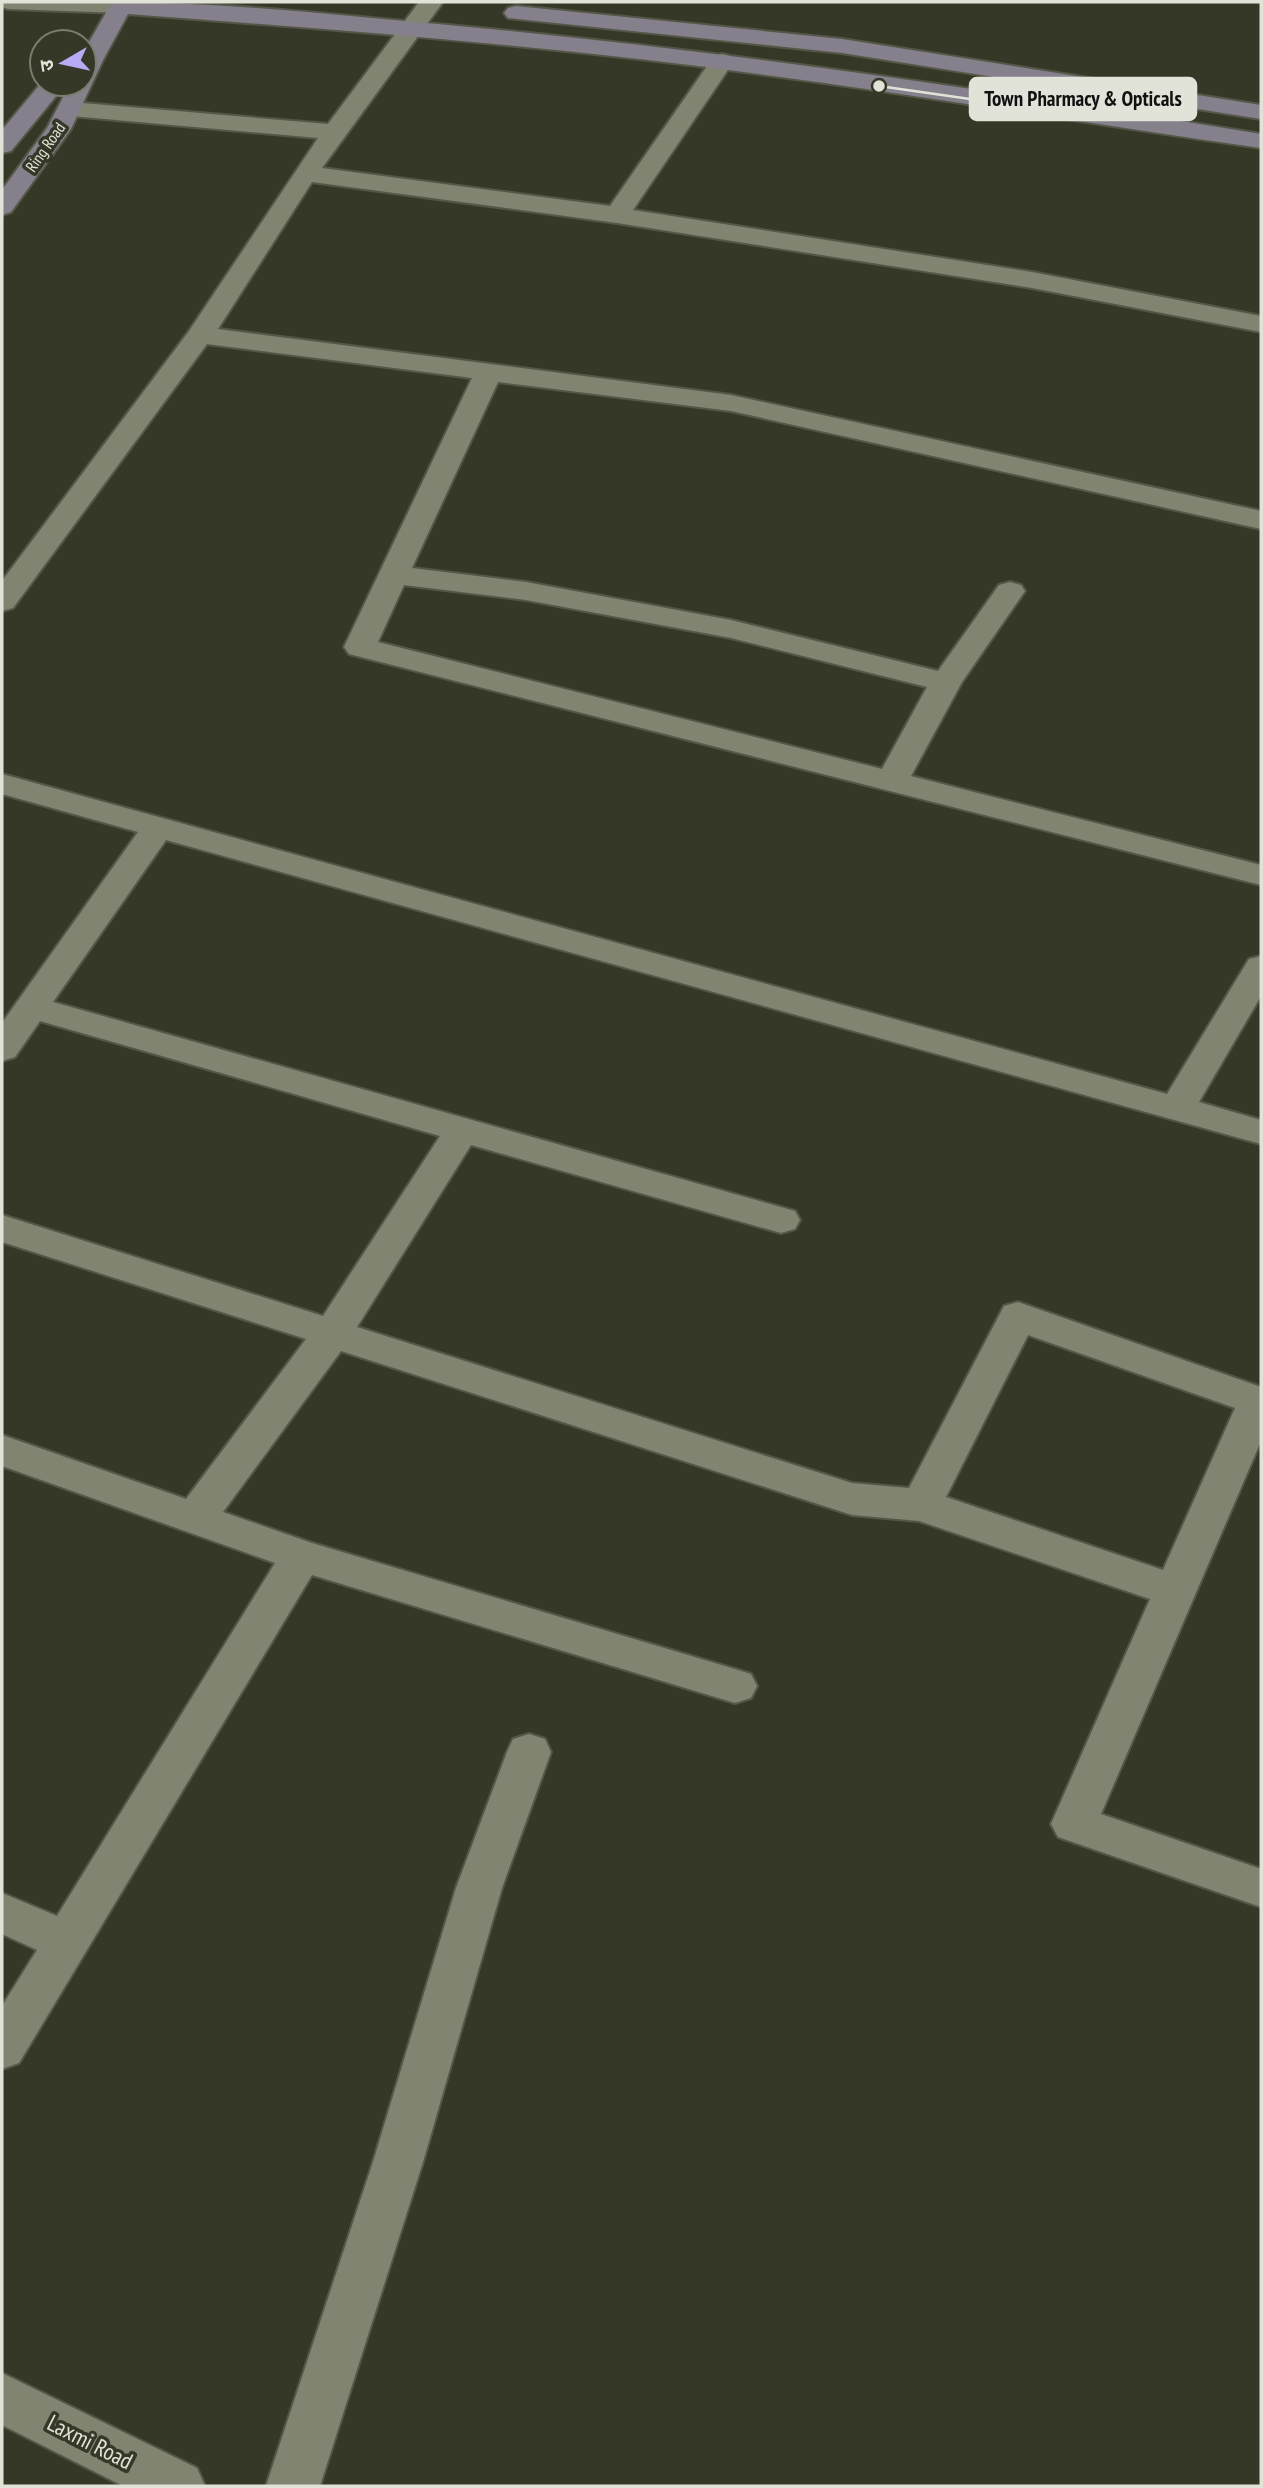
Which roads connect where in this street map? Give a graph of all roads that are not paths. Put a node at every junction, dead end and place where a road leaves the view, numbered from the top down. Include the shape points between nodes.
1 (8, 2) edge
2 (51, 3) edge
3 (122, 4) edge
4 (429, 4) edge
5 (496, 11) dead end
6 (412, 28) junction
7 (98, 48) edge
8 (722, 61) junction
9 (41, 98) edge
10 (75, 98) edge
11 (71, 109) junction
12 (1261, 112) edge
13 (335, 132) junction
14 (1261, 141) edge
15 (2, 146) edge
16 (304, 173) junction
17 (2, 207) edge
18 (617, 215) junction
19 (1261, 324) edge
20 (200, 335) junction
21 (489, 372) junction
22 (1261, 520) edge
23 (394, 575) junction
24 (1010, 592) dead end
25 (2, 602) edge
26 (946, 682) junction
27 (892, 781) junction
28 (2, 784) edge
29 (157, 829) junction
30 (1261, 875) edge
31 (1261, 967) edge
32 (31, 1007) junction
33 (2, 1049) edge
34 (1177, 1108) junction
35 (462, 1130) junction
36 (1261, 1132) edge
37 (781, 1220) dead end
38 (2, 1228) edge
39 (331, 1335) junction
40 (2, 1450) edge
41 (921, 1505) junction
42 (195, 1518) junction
43 (302, 1556) junction
44 (1176, 1591) junction
45 (735, 1686) dead end
46 (529, 1752) dead end
47 (1261, 1888) edge
48 (2, 1913) edge
49 (68, 1942) junction
50 (2, 2048) edge
51 (2, 2398) edge
52 (178, 2486) edge
53 (293, 2486) edge

1 - 2 street
2 - 3 street
3 - 6 main road
3 - 7 main road, Ring Road
4 - 6 street
5 - 12 main road via 842,46
6 - 8 main road
6 - 13 street
8 - 14 main road
8 - 18 street
9 - 15 main road, Ring Road
10 - 11 main road, Ring Road
11 - 13 street
11 - 17 main road, Ring Road
13 - 16 street
16 - 18 street
16 - 20 street
18 - 19 street via 1032,280
20 - 21 street
20 - 25 street
21 - 22 street via 731,403
21 - 23 street
23 - 26 street via 526,591 731,629
23 - 27 street via 360,647
24 - 26 street
26 - 27 street
27 - 30 street
28 - 29 street
29 - 32 street
29 - 34 street
31 - 34 street
32 - 33 street
32 - 35 street
34 - 36 street
35 - 37 street
35 - 39 street
38 - 39 street
39 - 41 street via 852,1499
39 - 42 street
40 - 42 street
41 - 44 street
41 - 44 street via 1018,1316 1258,1401
42 - 43 street
43 - 45 street
43 - 49 street
44 - 47 street via 1074,1824
46 - 53 street via 479,1888 398,2162
48 - 49 street
49 - 50 street
51 - 52 street, Laxmi Road

